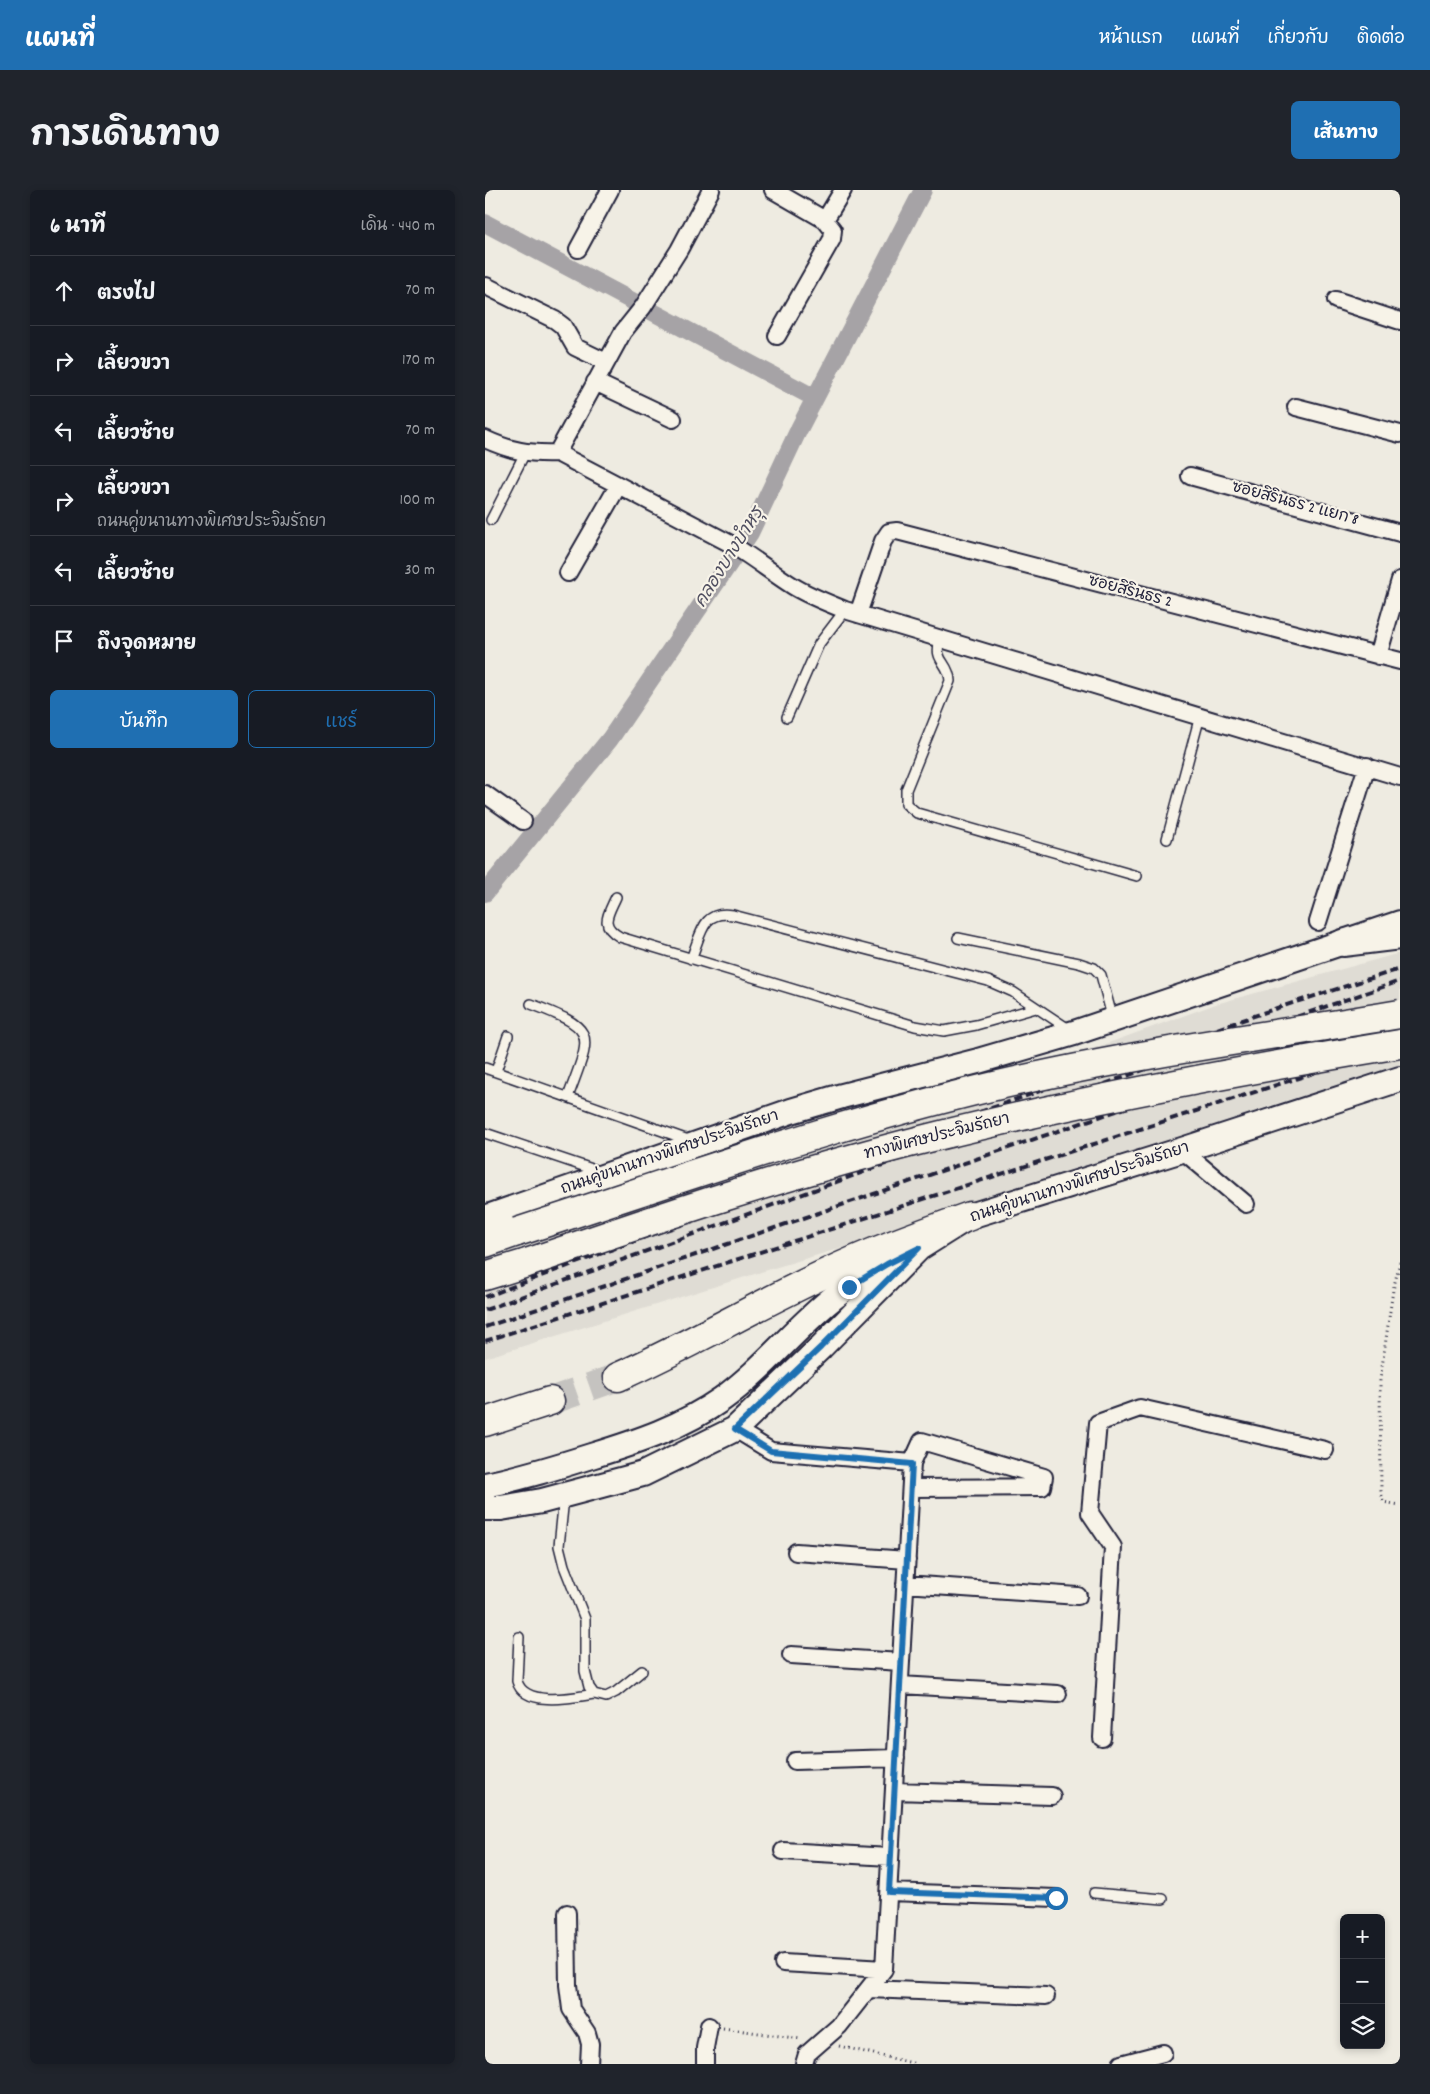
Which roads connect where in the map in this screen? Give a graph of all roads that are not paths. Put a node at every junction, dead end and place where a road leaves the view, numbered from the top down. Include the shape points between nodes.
1 (610, 190) edge
2 (711, 190) edge
3 (773, 190) edge
4 (843, 190) edge
5 (825, 220) junction
6 (578, 249) dead end
7 (486, 286) dead end
8 (1336, 300) dead end
9 (1400, 321) edge
10 (777, 336) dead end
11 (606, 362) junction
12 (595, 382) junction
13 (1296, 407) dead end
14 (673, 419) dead end
15 (1400, 434) edge
16 (485, 439) edge
17 (525, 453) junction
18 (557, 453) junction
19 (1190, 476) dead end
20 (618, 486) junction
21 (491, 520) dead end
22 (1400, 532) edge
23 (568, 572) dead end
24 (1400, 580) edge
25 (852, 612) junction
26 (939, 640) junction
27 (1378, 656) junction
28 (1400, 662) edge
29 (1200, 716) junction
30 (787, 717) dead end
31 (1367, 766) junction
32 (1400, 777) edge
33 (485, 794) edge
34 (523, 821) dead end
35 (1167, 839) dead end
36 (1137, 876) dead end
37 (616, 897) dead end
38 (1318, 922) dead end
39 (1400, 923) edge
40 (1400, 936) edge
41 (958, 938) dead end
42 (1343, 943) junction
43 (691, 959) junction
44 (531, 1004) dead end
45 (1036, 1008) junction
46 (1400, 1014) edge
47 (1113, 1020) junction
48 (1074, 1033) junction
49 (508, 1036) dead end
50 (1400, 1044) edge
51 (978, 1061) junction
52 (485, 1068) edge
53 (496, 1072) junction
54 (1400, 1079) edge
55 (567, 1097) junction
56 (485, 1133) edge
57 (698, 1143) junction
58 (1183, 1150) junction
59 (609, 1174) junction
60 (1246, 1204) dead end
61 (970, 1216) junction
62 (485, 1218) edge
63 (485, 1234) edge
64 (485, 1243) edge
65 (919, 1248) junction
66 (485, 1276) edge
67 (618, 1377) tunnel mouth
68 (551, 1401) tunnel mouth
69 (485, 1422) edge
70 (735, 1429) junction
71 (1325, 1450) dead end
72 (912, 1464) junction
73 (485, 1485) edge
74 (911, 1488) junction
75 (564, 1495) junction
76 (485, 1508) edge
77 (796, 1552) dead end
78 (907, 1560) junction
79 (905, 1584) junction
80 (1078, 1596) dead end
81 (519, 1637) dead end
82 (791, 1655) dead end
83 (901, 1662) junction
84 (643, 1671) dead end
85 (900, 1685) junction
86 (594, 1694) junction
87 (1058, 1694) dead end
88 (1102, 1738) dead end
89 (896, 1758) junction
90 (795, 1761) dead end
91 (894, 1791) junction
92 (1052, 1796) dead end
93 (783, 1852) dead end
94 (890, 1857) junction
95 (889, 1892) junction
96 (1094, 1893) dead end
97 (1056, 1898) dead end
98 (1163, 1898) dead end
99 (567, 1913) dead end
100 (783, 1963) dead end
101 (884, 1969) junction
102 (868, 1989) junction
103 (1046, 1996) dead end
104 (709, 2026) dead end
105 (1163, 2053) dead end
106 (589, 2064) edge
107 (705, 2064) edge
108 (804, 2064) edge
109 (1121, 2064) edge

1 - 6 street
2 - 11 street via 679,250
3 - 5 street
4 - 5 street
5 - 10 street via 833,230 832,239
7 - 11 street via 555,320 563,326 575,347
8 - 9 street
11 - 12 street
12 - 14 street
12 - 18 street
13 - 15 street
16 - 17 street
17 - 18 street
17 - 21 lane
18 - 20 street
19 - 22 street, ซอยสิรินธร 2 แยก 8
20 - 23 street
20 - 25 street via 751,555 792,586
24 - 27 street
25 - 26 street
25 - 27 street, ซอยสิรินธร 2 via 883,541 889,532 897,531
25 - 30 lane via 819,644
26 - 29 street
26 - 36 lane via 937,653 950,673 950,680 905,790 906,804 917,813
27 - 28 street, ซอยสิรินธร 2
29 - 31 street
29 - 35 lane
31 - 32 street
31 - 38 street
33 - 34 street
37 - 43 lane via 607,919 610,932 619,938
39 - 42 main road, ถนนคู่ขนานทางพิเศษประจิมรัถยา
40 - 42 main road
41 - 47 lane via 1093,968 1101,975
42 - 47 main road, ถนนคู่ขนานทางพิเศษประจิมรัถยา
43 - 45 lane via 915,1026 944,1031
43 - 45 lane via 705,925 716,914 724,913 988,981 1013,992
44 - 55 lane via 565,1018 581,1029 585,1037 586,1048
45 - 48 lane
46 - 64 highway, ทางพิเศษประจิมรัถยา, bridge via 1123,1060 1021,1080 917,1106 793,1142
47 - 48 main road, ถนนคู่ขนานทางพิเศษประจิมรัถยา
48 - 51 main road, ถนนคู่ขนานทางพิเศษประจิมรัถยา
49 - 53 lane
50 - 66 highway, ทางพิเศษประจิมรัถยา, bridge via 1139,1092 928,1138 679,1211
51 - 57 main road, ถนนคู่ขนานทางพิเศษประจิมรัถยา via 842,1096
51 - 63 main road via 810,1128
52 - 53 lane
53 - 55 lane
54 - 58 main road, ถนนคู่ขนานทางพิเศษประจิมรัถยา
55 - 57 lane
56 - 59 lane
57 - 59 main road, ถนนคู่ขนานทางพิเศษประจิมรัถยา
58 - 60 street
58 - 61 main road, ถนนคู่ขนานทางพิเศษประจิมรัถยา
59 - 62 main road, ถนนคู่ขนานทางพิเศษประจิมรัถยา
61 - 65 main road, ถนนคู่ขนานทางพิเศษประจิมรัถยา
61 - 67 highway via 878,1250 821,1276
65 - 70 main road, ถนนคู่ขนานทางพิเศษประจิมรัถยา
65 - 73 main road via 829,1300 722,1399 682,1423 654,1436 549,1470
68 - 69 highway
70 - 72 street via 771,1451
70 - 75 main road, ถนนคู่ขนานทางพิเศษประจิมรัถยา via 643,1474
71 - 88 street via 1140,1408 1098,1423 1090,1512 1113,1546
72 - 74 street
72 - 74 street via 922,1441 1044,1477 1042,1487
74 - 78 street
75 - 76 main road, ถนนคู่ขนานทางพิเศษประจิมรัถยา via 501,1508
75 - 86 lane via 559,1546 585,1619 585,1671
77 - 78 street
78 - 79 street
79 - 80 street
79 - 83 street
81 - 86 lane via 517,1680 525,1691 532,1696 560,1699
82 - 83 street
83 - 85 street
84 - 86 lane via 617,1692 606,1696
85 - 87 street
85 - 89 street
89 - 90 street
89 - 91 street
91 - 92 street
91 - 94 street
93 - 94 street
94 - 95 street
95 - 97 street
95 - 101 street
96 - 98 lane
99 - 106 street via 571,2009 587,2033
100 - 101 street
101 - 102 street
102 - 103 street
102 - 108 street via 839,2026 807,2054
104 - 107 street
105 - 109 street

